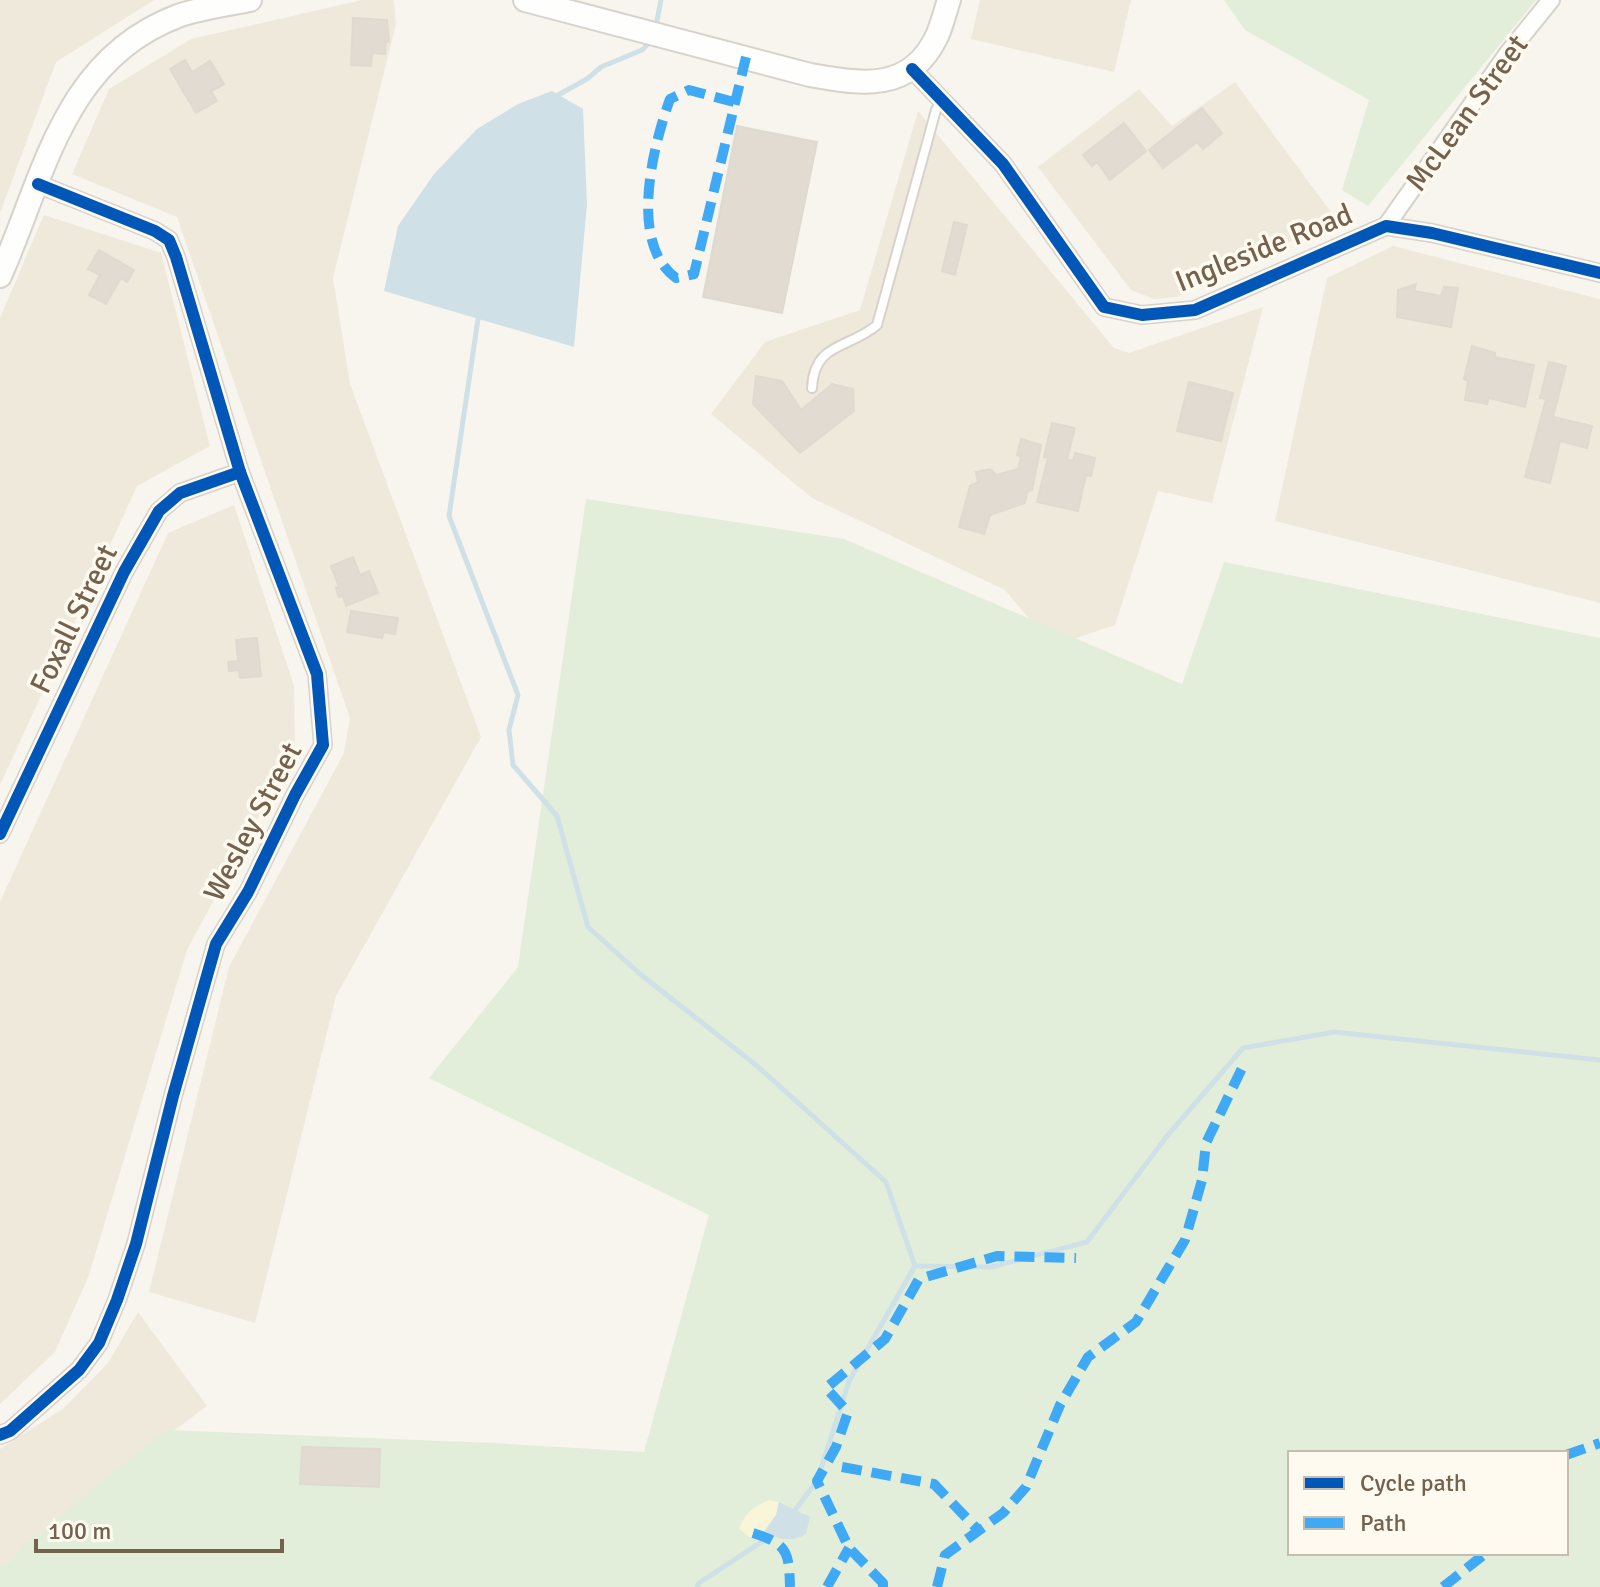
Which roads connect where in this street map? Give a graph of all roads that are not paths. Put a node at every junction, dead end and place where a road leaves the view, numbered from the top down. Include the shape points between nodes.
1 (250, 0) edge
2 (525, 0) edge
3 (949, 0) edge
4 (1551, 0) edge
5 (912, 69) junction
6 (942, 100) junction
7 (38, 184) junction
8 (1386, 226) junction
9 (1600, 273) edge
10 (0, 276) edge
11 (812, 388) dead end
12 (240, 472) junction
13 (0, 834) edge
14 (0, 1435) edge

1 - 7 main road via 178,16 123,48 94,73 57,132
2 - 5 main road via 853,83 889,81
3 - 5 main road via 936,38
4 - 8 street, McLean Street
5 - 6 street, Ingleside Road
6 - 8 street, Ingleside Road via 1003,164 1104,307 1142,315 1195,310
6 - 11 lane via 877,325 824,354
7 - 10 main road
7 - 12 street, Wesley Street via 169,240
8 - 9 street, Ingleside Road
12 - 13 street, Foxall Street via 180,493 159,511 124,572
12 - 14 street, Wesley Street via 317,674 323,745 216,944 136,1244 99,1343 79,1370

